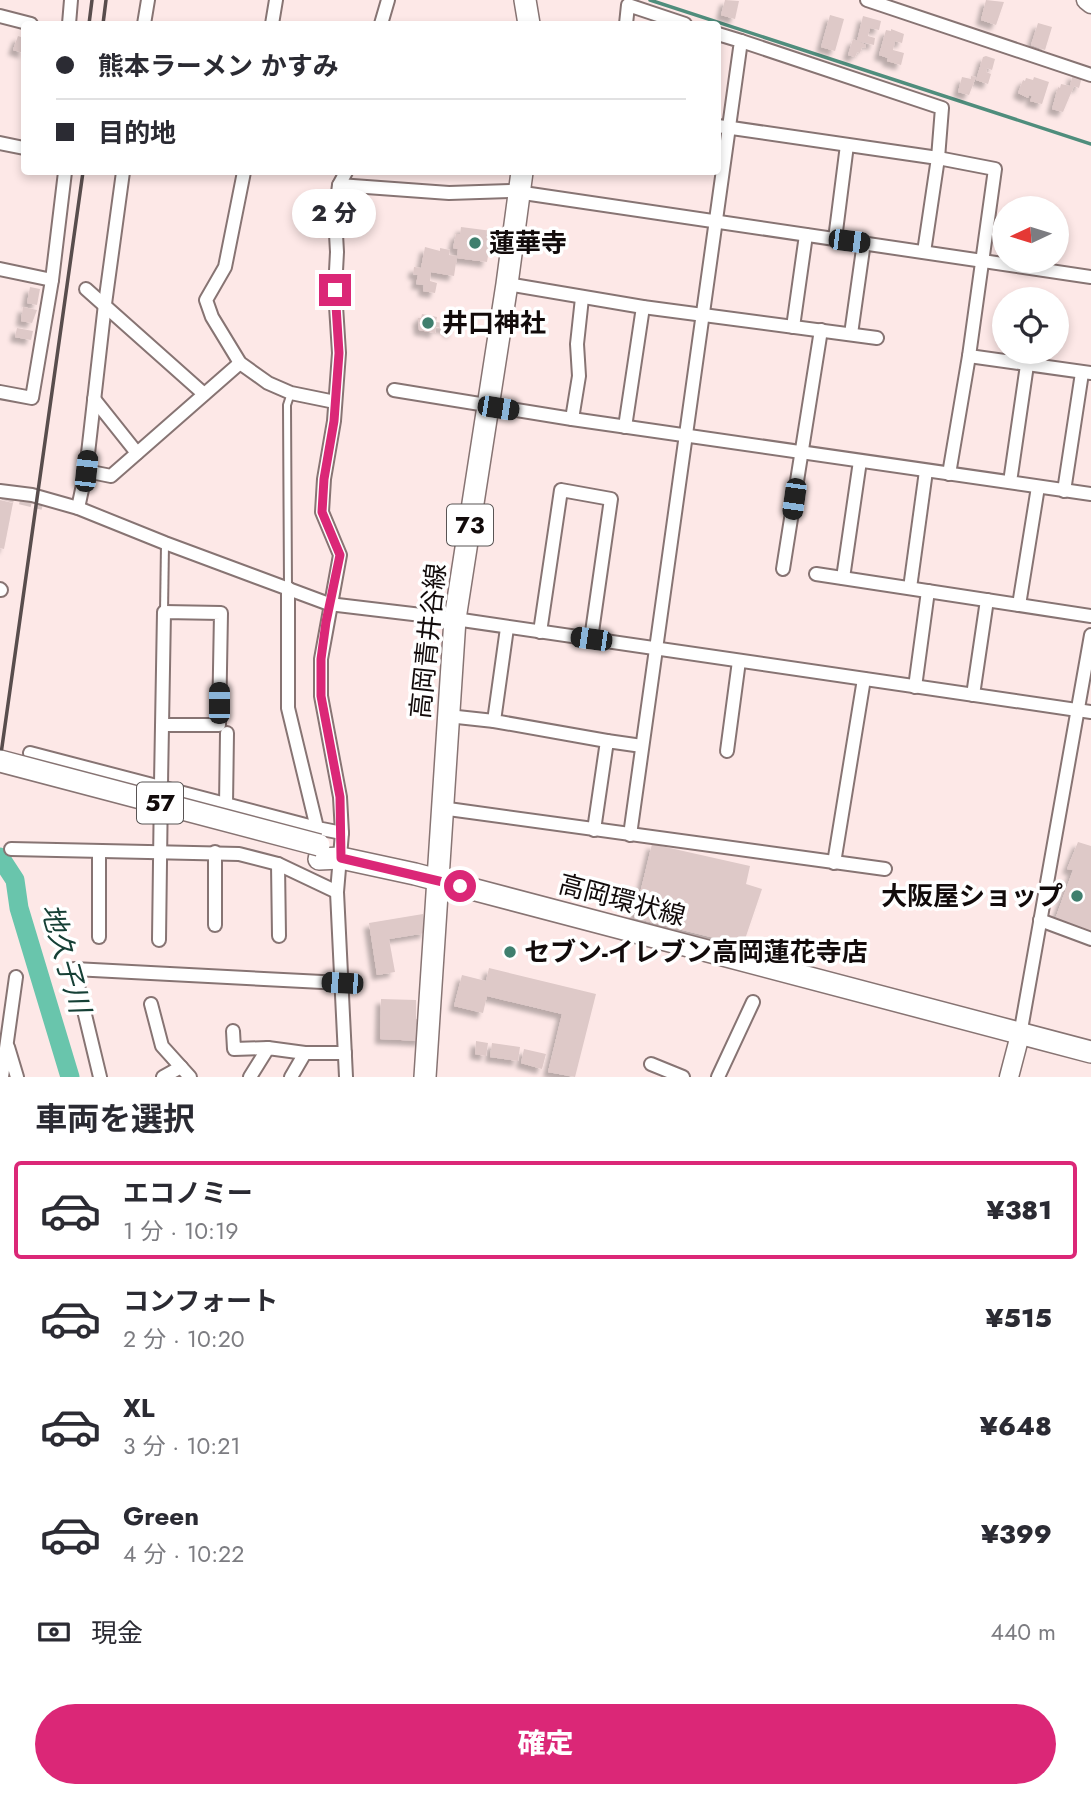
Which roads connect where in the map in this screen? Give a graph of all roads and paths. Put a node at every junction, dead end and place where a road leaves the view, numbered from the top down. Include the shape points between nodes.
1 (71, 0) edge
2 (148, 0) edge
3 (276, 0) edge
4 (388, 0) edge
5 (525, 0) edge
6 (867, 0) edge
7 (1086, 0) edge
8 (1091, 4) edge
9 (0, 16) edge
10 (21, 21) edge
11 (69, 21) edge
12 (144, 21) edge
13 (272, 21) edge
14 (381, 21) edge
15 (528, 21) edge
16 (626, 21) edge
17 (674, 21) edge
18 (721, 35) edge
19 (740, 41) junction
20 (1091, 75) edge
21 (723, 127) edge
22 (0, 143) edge
23 (848, 145) junction
24 (21, 147) edge
25 (721, 154) edge
26 (937, 158) junction
27 (65, 175) edge
28 (123, 175) edge
29 (243, 175) edge
30 (344, 175) edge
31 (719, 175) edge
32 (521, 182) edge
33 (339, 185) junction
34 (716, 221) junction
35 (806, 235) junction
36 (835, 239) junction
37 (864, 242) junction
38 (923, 252) junction
39 (983, 260) junction
40 (0, 269) edge
41 (1091, 277) edge
42 (51, 280) junction
43 (507, 284) junction
44 (86, 289) dead end
45 (582, 298) junction
46 (105, 304) junction
47 (643, 307) junction
48 (703, 314) junction
49 (793, 327) junction
50 (821, 330) junction
51 (851, 334) junction
52 (877, 338) dead end
53 (969, 356) junction
54 (240, 363) junction
55 (1027, 365) junction
56 (1087, 373) edge
57 (394, 390) dead end
58 (0, 392) edge
59 (291, 393) junction
60 (204, 394) junction
61 (94, 399) junction
62 (335, 402) junction
63 (488, 407) junction
64 (572, 419) junction
65 (625, 426) junction
66 (686, 436) junction
67 (801, 452) junction
68 (137, 453) junction
69 (860, 461) junction
70 (86, 471) junction
71 (926, 471) junction
72 (949, 474) junction
73 (1010, 482) junction
74 (1038, 487) junction
75 (0, 491) edge
76 (1064, 491) junction
77 (1091, 494) edge
78 (78, 508) junction
79 (165, 543) junction
80 (783, 569) dead end
81 (816, 574) dead end
82 (843, 578) junction
83 (288, 588) junction
84 (910, 588) junction
85 (928, 591) junction
86 (987, 600) junction
87 (329, 604) junction
88 (1019, 605) junction
89 (164, 612) junction
90 (1091, 616) edge
91 (456, 619) junction
92 (507, 628) junction
93 (540, 632) junction
94 (1091, 635) edge
95 (591, 639) junction
96 (656, 649) junction
97 (739, 661) junction
98 (864, 679) junction
99 (915, 687) junction
100 (973, 695) junction
101 (1085, 711) edge
102 (448, 716) junction
103 (494, 721) junction
104 (162, 725) junction
105 (227, 733) dead end
106 (607, 741) junction
107 (642, 746) junction
108 (727, 751) dead end
109 (30, 753) dead end
110 (0, 761) edge
111 (0, 775) edge
112 (161, 788) junction
113 (226, 804) junction
114 (441, 808) junction
115 (594, 830) junction
116 (342, 833) junction
117 (629, 835) junction
118 (318, 844) junction
119 (11, 849) dead end
120 (99, 852) junction
121 (160, 852) junction
122 (215, 852) junction
123 (341, 858) junction
124 (835, 863) junction
125 (278, 864) junction
126 (885, 869) dead end
127 (439, 880) junction
128 (337, 892) junction
129 (1040, 920) junction
130 (215, 925) dead end
131 (279, 936) dead end
132 (99, 937) dead end
133 (1091, 939) edge
134 (159, 940) dead end
135 (16, 977) dead end
136 (342, 983) junction
137 (753, 1002) dead end
138 (150, 1004) dead end
139 (233, 1031) dead end
140 (1020, 1035) junction
141 (7, 1043) junction
142 (268, 1048) junction
143 (1091, 1052) edge
144 (305, 1053) junction
145 (345, 1053) junction
146 (651, 1064) dead end
147 (185, 1072) edge
148 (2, 1077) edge
149 (17, 1077) edge
150 (100, 1077) edge
151 (163, 1077) edge
152 (250, 1077) edge
153 (291, 1077) edge
154 (346, 1077) edge
155 (425, 1077) edge
156 (682, 1077) edge
157 (718, 1077) edge
158 (1009, 1077) edge

1 - 11 street
2 - 12 street
3 - 13 street
4 - 14 street
5 - 15 main road
6 - 20 street
7 - 8 street
9 - 10 street
16 - 17 street via 628,5
18 - 19 street
19 - 21 street
19 - 26 street via 942,108
21 - 23 street
21 - 25 street
22 - 24 street
23 - 26 street
23 - 36 street
26 - 38 street
26 - 39 street via 995,169
27 - 42 street
28 - 46 street
29 - 54 street via 225,267 206,300
30 - 33 street
31 - 34 street
32 - 33 street via 449,193
32 - 34 street
32 - 43 main road, 高岡青井谷線 / 73
33 - 62 street
34 - 35 street
34 - 48 street
35 - 36 street
35 - 49 street
36 - 37 street
37 - 38 street
37 - 51 street
38 - 39 street
39 - 41 street
39 - 53 street
40 - 42 street
42 - 58 street via 32,398
43 - 45 street
43 - 63 main road, 高岡青井谷線 / 73
44 - 46 street
45 - 47 street
45 - 64 street
46 - 60 street
46 - 61 street
47 - 48 street
47 - 65 street
48 - 49 street
48 - 66 street
49 - 50 street
50 - 51 street
50 - 67 street
51 - 52 street
53 - 55 street
53 - 72 street
54 - 59 street
54 - 60 street
55 - 56 street
55 - 73 street
56 - 76 street
57 - 63 street
59 - 62 street
59 - 83 lane via 287,405
60 - 68 street
61 - 68 street
61 - 70 street
62 - 87 street via 322,512 340,555
63 - 64 street
63 - 91 main road, 高岡青井谷線 / 73
64 - 65 street
65 - 66 street
66 - 67 street
66 - 96 street
67 - 69 street
67 - 80 street
68 - 70 street via 111,476
69 - 71 street
69 - 82 street
70 - 78 street
71 - 72 street
71 - 84 street
72 - 73 street
73 - 74 street
74 - 76 street
74 - 88 street
75 - 78 street
76 - 77 street
78 - 79 street
79 - 83 street
79 - 89 lane
81 - 82 street
82 - 84 street
83 - 87 street
83 - 118 street via 288,708
84 - 85 street
85 - 86 street
85 - 99 street
86 - 88 street
86 - 100 street
87 - 91 street
87 - 116 street via 321,696
88 - 90 street
89 - 104 street
89 - 104 street via 220,613 219,725
91 - 92 street
91 - 102 main road, 高岡青井谷線 / 73
92 - 93 street
92 - 103 street
93 - 95 street
93 - 95 street via 561,490 611,499
94 - 101 street
95 - 96 street
96 - 97 street
96 - 107 street
97 - 98 street
97 - 108 street
98 - 99 street
98 - 124 street
99 - 100 street
100 - 101 street
101 - 129 street
102 - 103 street
102 - 114 main road, 高岡青井谷線 / 73
103 - 106 street
104 - 112 street
105 - 113 street
106 - 107 street
106 - 115 street
107 - 117 street
109 - 112 street
110 - 118 main road, 高岡環状線 / 57, bridge
111 - 118 main road, 高岡環状線 / 57
112 - 113 street
112 - 121 street
113 - 118 street
114 - 115 street
114 - 127 main road, 高岡青井谷線 / 73
115 - 117 street
116 - 118 street
116 - 123 street
117 - 124 street
118 - 123 main road, 高岡環状線 / 57
119 - 120 street
120 - 121 street
120 - 132 street
121 - 122 street
121 - 134 street
122 - 125 street
122 - 130 street
123 - 127 main road, 高岡環状線 / 57
123 - 128 street
124 - 126 street
125 - 128 street
125 - 131 street
127 - 140 main road, 高岡環状線 / 57
127 - 155 main road, 高岡青井谷線 / 73
128 - 136 street
129 - 133 street
129 - 140 street
135 - 141 street
136 - 145 street
136 - 150 street via 74,969
137 - 157 street
138 - 147 street via 162,1046
139 - 142 street via 234,1049
140 - 143 main road, 高岡環状線 / 57
140 - 158 street
141 - 148 street
141 - 149 street
142 - 144 street
142 - 152 street
144 - 145 street
144 - 153 street
145 - 154 street
146 - 156 street
147 - 151 street

